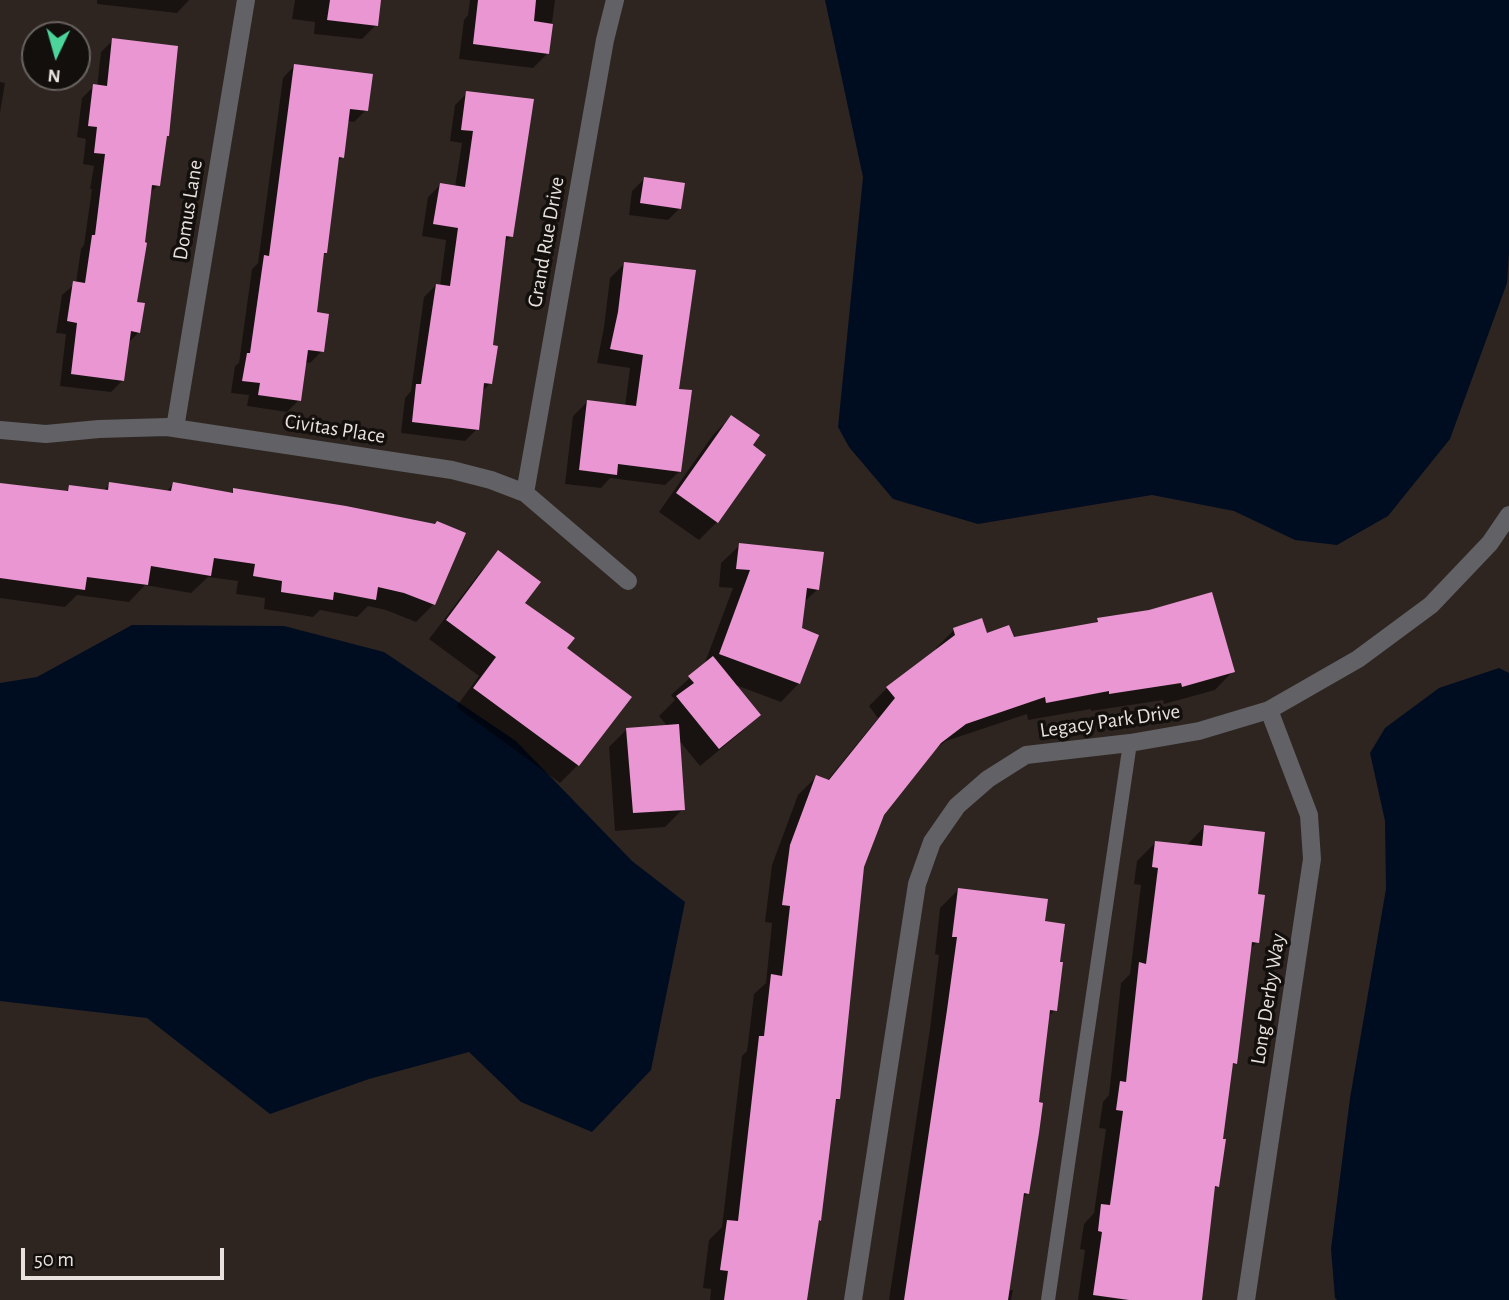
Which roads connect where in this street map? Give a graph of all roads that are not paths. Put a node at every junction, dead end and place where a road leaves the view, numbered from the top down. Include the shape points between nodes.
1 (246, 0) edge
2 (615, 0) edge
3 (175, 428) junction
4 (0, 430) edge
5 (524, 493) junction
6 (1509, 515) edge
7 (628, 581) dead end
8 (1269, 710) junction
9 (1130, 743) junction
10 (853, 1300) edge
11 (1048, 1300) edge
12 (1246, 1300) edge

1 - 3 street, Domus Lane
2 - 5 street, Grand Rue Drive
3 - 4 street, Civitas Place via 46,434
3 - 5 street, Civitas Place via 452,470
5 - 7 street, Civitas Place
6 - 8 street, Legacy Park Drive via 1490,543 1431,605 1358,659
8 - 9 street, Legacy Park Drive via 1199,731
8 - 12 street, Long Derby Way via 1309,815 1312,859
9 - 10 street, Legacy Park Drive via 1026,755 957,806 932,842 917,884
9 - 11 lane

